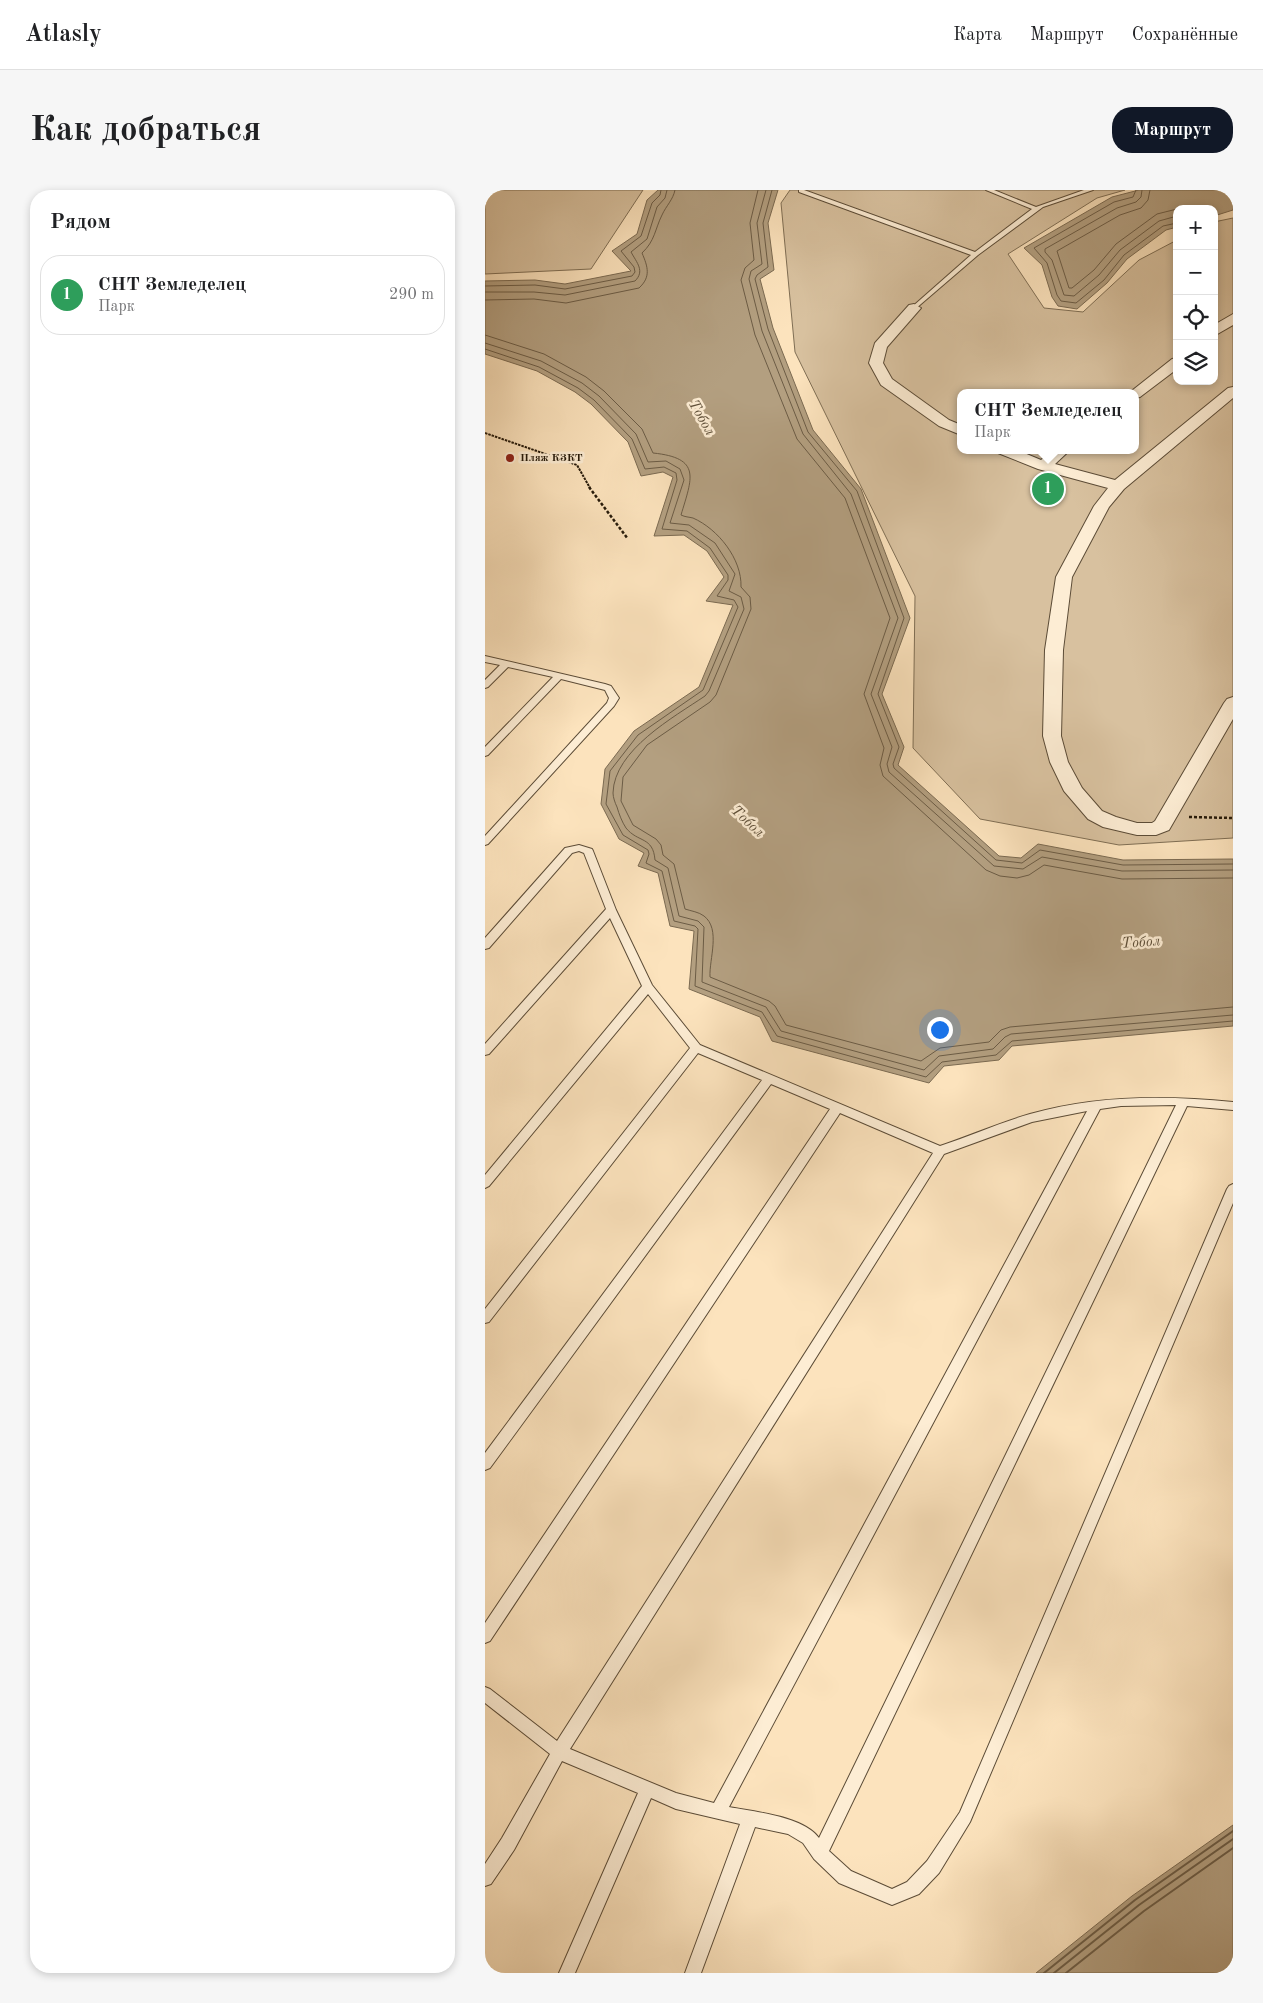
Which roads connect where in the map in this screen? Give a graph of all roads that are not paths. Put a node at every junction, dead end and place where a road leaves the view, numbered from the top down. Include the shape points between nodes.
1 (989, 190) edge
2 (1090, 190) edge
3 (801, 191) edge
4 (1037, 209) junction
5 (976, 254) junction
6 (913, 308) joint
7 (1233, 318) edge
8 (1218, 329) edge
9 (1173, 365) edge
10 (1139, 391) edge
11 (1233, 391) edge
12 (957, 429) edge
13 (1013, 454) edge
14 (1058, 454) edge
15 (1043, 466) junction
16 (1118, 486) junction
17 (485, 659) edge
18 (506, 664) junction
19 (560, 675) junction
20 (485, 685) edge
21 (1233, 703) edge
22 (485, 753) edge
23 (485, 842) edge
24 (611, 910) junction
25 (485, 945) edge
26 (649, 987) junction
27 (696, 1048) junction
28 (485, 1051) edge
29 (769, 1079) junction
30 (1184, 1101) junction
31 (1096, 1105) junction
32 (1233, 1106) edge
33 (837, 1108) junction
34 (939, 1151) junction
35 (485, 1183) edge
36 (1233, 1188) edge
37 (485, 1318) edge
38 (485, 1464) edge
39 (485, 1636) edge
40 (485, 1694) edge
41 (559, 1752) junction
42 (647, 1789) junction
43 (717, 1812) junction
44 (750, 1819) junction
45 (820, 1853) junction
46 (485, 1878) edge
47 (567, 1973) edge
48 (693, 1973) edge

1 - 4 lane
2 - 4 lane
3 - 5 lane
4 - 5 lane
5 - 6 lane
6 - 12 street via 880,346 876,363 886,382
7 - 8 street
9 - 10 street
11 - 16 street
13 - 15 street
14 - 15 street
15 - 16 street
16 - 21 street via 1102,506 1064,576 1054,650 1052,736 1059,762 1074,791 1095,815 1126,827 1150,830 1162,826
17 - 18 lane
18 - 19 lane
18 - 20 lane
19 - 22 lane
19 - 23 lane via 608,688 614,698
24 - 25 lane via 589,851 569,850
24 - 26 lane
24 - 28 lane
26 - 27 lane
26 - 35 lane
27 - 29 lane
27 - 37 lane
29 - 33 lane
29 - 38 lane
30 - 31 lane
30 - 32 lane
30 - 45 lane
31 - 34 lane via 1031,1118
31 - 43 lane
33 - 34 lane
33 - 39 lane
34 - 41 lane
36 - 45 lane via 965,1816 933,1867 913,1888 892,1896 845,1877
40 - 41 lane
41 - 42 lane
41 - 46 lane via 508,1844
42 - 43 lane
42 - 47 lane
43 - 44 lane
44 - 45 lane via 790,1828 809,1837
44 - 48 lane

